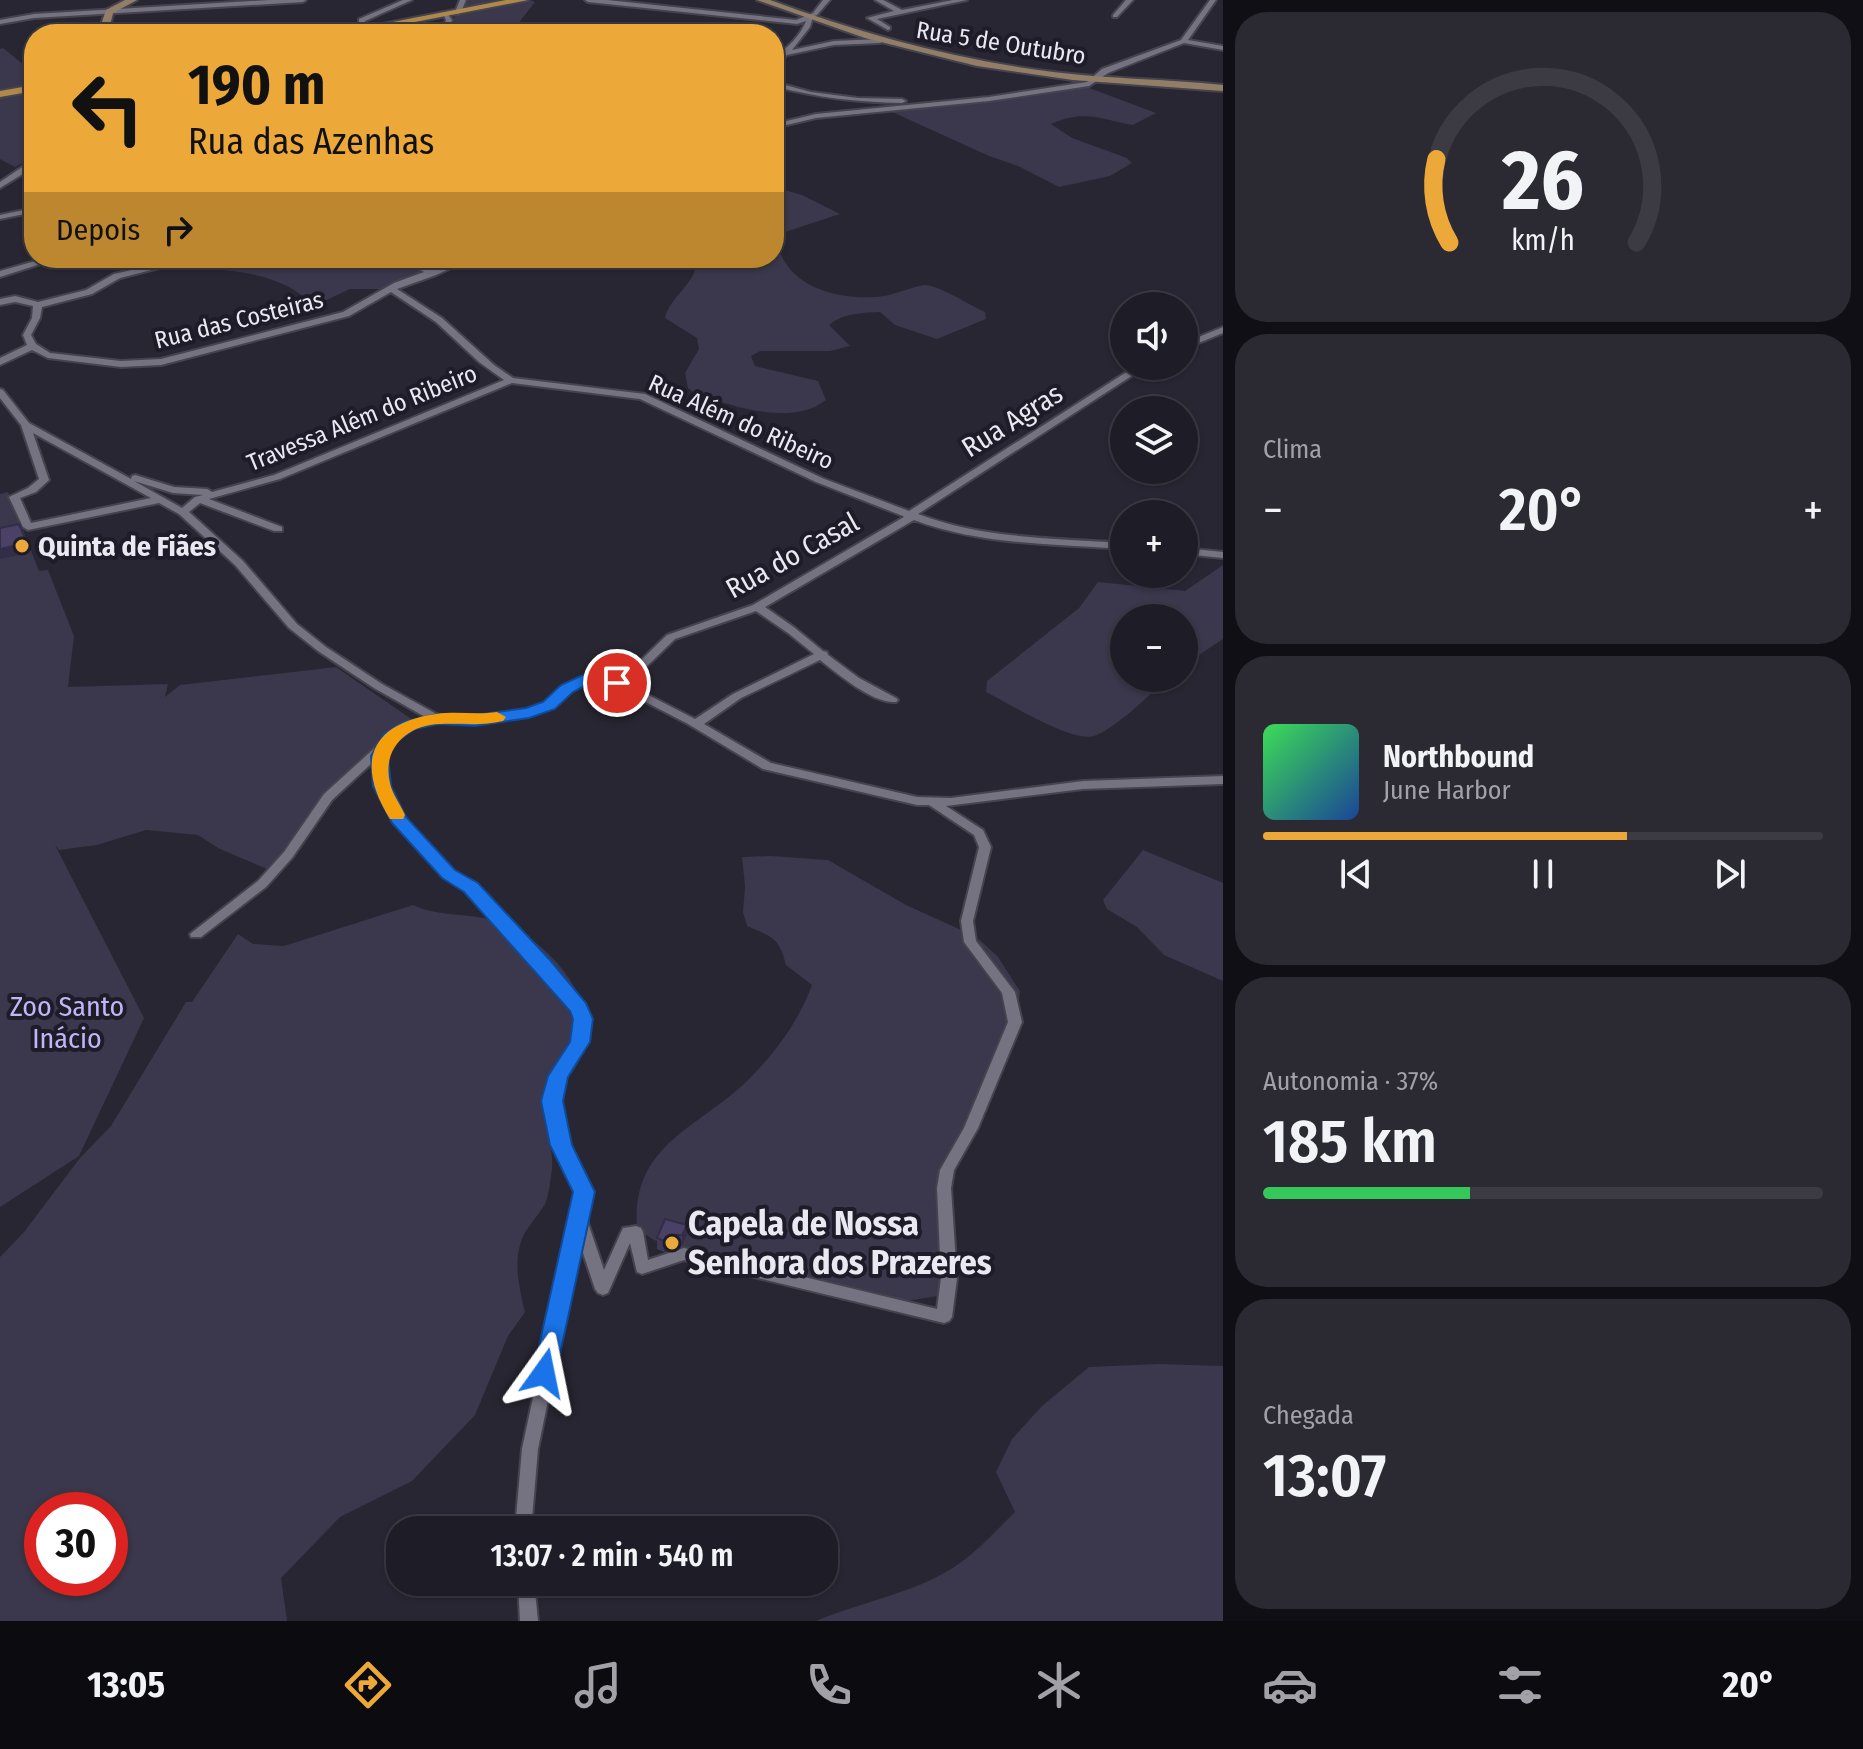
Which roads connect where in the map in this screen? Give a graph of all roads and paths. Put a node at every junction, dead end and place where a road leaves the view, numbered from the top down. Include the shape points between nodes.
1 (132, 0) edge
2 (303, 0) edge
3 (409, 0) edge
4 (463, 0) edge
5 (523, 0) edge
6 (588, 0) edge
7 (762, 0) edge
8 (827, 0) edge
9 (878, 0) edge
10 (964, 0) edge
11 (1130, 0) edge
12 (1213, 0) edge
13 (899, 11) junction
14 (109, 12) junction
15 (458, 12) junction
16 (445, 14) junction
17 (1115, 16) dead end
18 (810, 18) junction
19 (0, 22) edge
20 (106, 24) edge
21 (361, 24) edge
22 (390, 24) edge
23 (448, 24) edge
24 (888, 28) dead end
25 (880, 41) junction
26 (1183, 41) junction
27 (1223, 48) edge
28 (784, 49) edge
29 (784, 54) edge
30 (1099, 78) junction
31 (784, 87) edge
32 (1223, 88) edge
33 (24, 90) edge
34 (0, 94) edge
35 (877, 100) junction
36 (945, 102) junction
37 (880, 109) junction
38 (784, 124) edge
39 (24, 170) edge
40 (0, 186) edge
41 (24, 212) edge
42 (0, 217) edge
43 (24, 267) edge
44 (148, 268) edge
45 (424, 268) edge
46 (445, 268) edge
47 (433, 273) junction
48 (0, 274) edge
49 (392, 289) junction
50 (0, 302) edge
51 (38, 305) junction
52 (1223, 330) edge
53 (1198, 340) edge
54 (32, 346) junction
55 (0, 362) edge
56 (511, 380) junction
57 (1120, 380) edge
58 (0, 392) edge
59 (26, 425) junction
60 (117, 473) junction
61 (226, 490) junction
62 (161, 499) junction
63 (199, 499) junction
64 (183, 512) junction
65 (910, 517) junction
66 (278, 529) dead end
67 (1110, 545) edge
68 (1198, 552) edge
69 (1223, 555) edge
70 (757, 607) junction
71 (823, 654) junction
72 (617, 683) junction
73 (892, 700) dead end
74 (438, 719) junction
75 (696, 724) junction
76 (391, 738) junction
77 (1223, 780) edge
78 (932, 801) junction
79 (196, 934) dead end
80 (579, 1218) junction
81 (524, 1516) edge
82 (527, 1596) edge
83 (529, 1621) edge

1 - 14 street
2 - 14 street
3 - 21 street via 368,15
4 - 15 street
5 - 15 main road
6 - 18 street via 797,22
7 - 18 street
8 - 18 street
9 - 13 street
10 - 13 street
11 - 17 street
12 - 26 street
13 - 24 street via 870,18
14 - 19 street
14 - 20 street
15 - 16 main road
16 - 22 main road
16 - 23 street
18 - 25 street
18 - 28 street
25 - 29 street, Rua 5 de Outubro via 834,43
25 - 30 street, Rua 5 de Outubro via 1052,75
26 - 27 street
26 - 30 street
30 - 32 street, Rua 5 de Outubro
30 - 36 street via 1089,84
31 - 35 street
33 - 34 main road
35 - 36 street
35 - 37 street
36 - 37 street
37 - 38 street
39 - 40 street
41 - 42 street
43 - 48 street
44 - 51 street
45 - 47 street
46 - 47 street, Rua das Costeiras
47 - 49 street, Rua das Costeiras
49 - 54 street, Rua das Costeiras via 346,314 161,362 72,360
49 - 56 street, Rua Além do Ribeiro
50 - 51 street via 15,299
51 - 54 street via 27,335
52 - 53 street
54 - 55 street
56 - 61 street, Travessa Além do Ribeiro via 301,468
56 - 65 street, Rua Além do Ribeiro via 642,396
57 - 65 street, Rua Agras
58 - 59 street
59 - 60 street
59 - 62 street via 44,480 14,497 28,527
60 - 61 street, Travessa Além do Ribeiro via 173,490
60 - 62 street
61 - 63 street, Travessa Além do Ribeiro
62 - 64 street
63 - 64 street, Travessa Além do Ribeiro
63 - 66 street
64 - 74 street via 239,563 293,626 378,686
65 - 67 street, Rua Além do Ribeiro via 1001,537
65 - 70 street, Rua do Casal
68 - 69 street
70 - 71 street
70 - 72 street, Rua do Casal via 671,637
71 - 73 street via 842,675
71 - 75 street via 737,696
72 - 74 street via 585,679 549,706 529,713 475,721
72 - 75 street
74 - 76 street via 409,725
75 - 78 street via 767,766
76 - 79 street via 328,797 262,884
76 - 80 street via 379,756 382,786 398,819 448,874 471,887 579,1008 580,1042 558,1076 552,1101 561,1145 584,1192
77 - 78 street via 1083,785
78 - 80 street via 979,833 985,847 967,921 970,942 1008,992 1015,1022 971,1128 947,1170 949,1278 944,1317 684,1254 642,1268 636,1232 628,1232 603,1289
80 - 81 street via 530,1449
82 - 83 street

